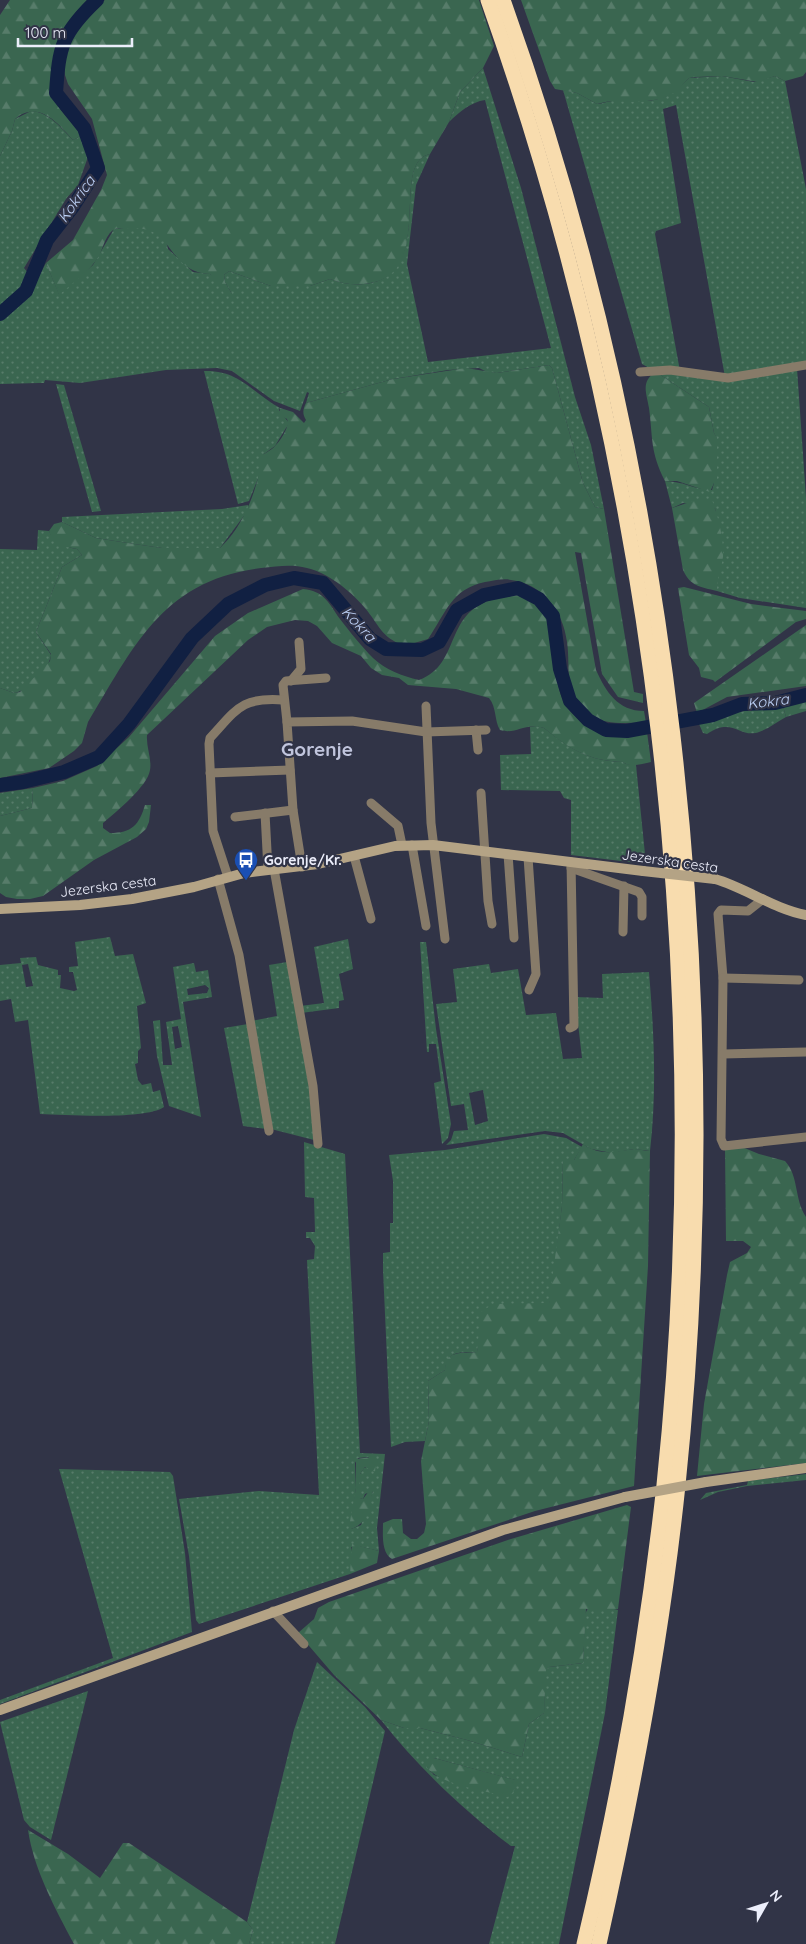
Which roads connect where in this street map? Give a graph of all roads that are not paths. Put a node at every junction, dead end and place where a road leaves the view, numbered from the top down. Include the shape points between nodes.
1 (488, 0) edge
2 (503, 0) edge
3 (806, 365) edge
4 (640, 372) dead end
5 (299, 642) dead end
6 (326, 678) dead end
7 (291, 681) junction
8 (660, 698) junction
9 (283, 700) junction
10 (426, 706) dead end
11 (287, 722) junction
12 (426, 732) junction
13 (478, 750) dead end
14 (667, 756) junction
15 (290, 770) junction
16 (210, 773) junction
17 (481, 793) dead end
18 (372, 803) dead end
19 (293, 810) junction
20 (264, 813) junction
21 (235, 817) dead end
22 (407, 845) junction
23 (434, 846) junction
24 (484, 852) junction
25 (508, 854) junction
26 (354, 856) junction
27 (528, 856) junction
28 (571, 865) junction
29 (302, 867) junction
30 (271, 870) junction
31 (223, 878) junction
32 (624, 886) junction
33 (763, 899) junction
34 (0, 910) edge
35 (806, 915) edge
36 (642, 916) dead end
37 (371, 919) dead end
38 (492, 924) dead end
39 (426, 926) dead end
40 (623, 932) dead end
41 (514, 938) dead end
42 (445, 939) dead end
43 (723, 978) junction
44 (799, 980) dead end
45 (529, 990) dead end
46 (570, 1028) dead end
47 (806, 1052) edge
48 (723, 1054) junction
49 (269, 1131) dead end
50 (806, 1138) edge
51 (318, 1144) dead end
52 (806, 1468) edge
53 (273, 1611) junction
54 (304, 1644) dead end
55 (0, 1710) edge
56 (584, 1944) edge
57 (599, 1944) edge

1 - 8 highway via 548,182 591,346
2 - 8 highway via 551,144 607,355 640,511 657,612
3 - 4 street via 728,378 670,370
5 - 7 street via 301,669
6 - 7 street
7 - 9 street via 283,685
8 - 14 highway
9 - 11 street
9 - 16 street via 257,699 245,703 231,716 210,738
10 - 12 street
11 - 12 street via 352,721
11 - 15 street
12 - 13 street via 481,730
12 - 23 street
14 - 56 highway via 682,1114 672,1381 664,1485 639,1664
14 - 57 highway via 694,998 696,1079 692,1296 678,1485 654,1666
15 - 16 street
15 - 19 street
16 - 31 street via 212,831
17 - 24 street
18 - 22 street via 398,826
19 - 20 street
19 - 29 street
20 - 21 street
20 - 30 street
22 - 23 main road, Jezerska cesta
22 - 26 main road, Jezerska cesta
22 - 39 street
23 - 24 main road, Jezerska cesta
23 - 42 street
24 - 25 main road, Jezerska cesta
24 - 38 street
25 - 27 main road, Jezerska cesta
25 - 41 street
26 - 29 main road, Jezerska cesta
26 - 37 street
27 - 28 main road, Jezerska cesta
27 - 45 street via 536,974
28 - 32 street
28 - 33 main road, Jezerska cesta, bridge via 715,879
28 - 46 street via 574,1026
29 - 30 main road, Jezerska cesta
30 - 31 main road, Jezerska cesta
30 - 51 street via 313,1086
31 - 34 main road, Jezerska cesta via 157,895
31 - 49 street via 240,955
32 - 36 street via 639,892
32 - 40 street
33 - 35 main road, Jezerska cesta
33 - 43 street via 748,911 721,910 718,914
43 - 44 street
43 - 48 street
47 - 48 street
48 - 50 street via 720,1139 724,1146
52 - 53 main road, bridge via 625,1496 502,1530
53 - 54 street
53 - 55 main road

